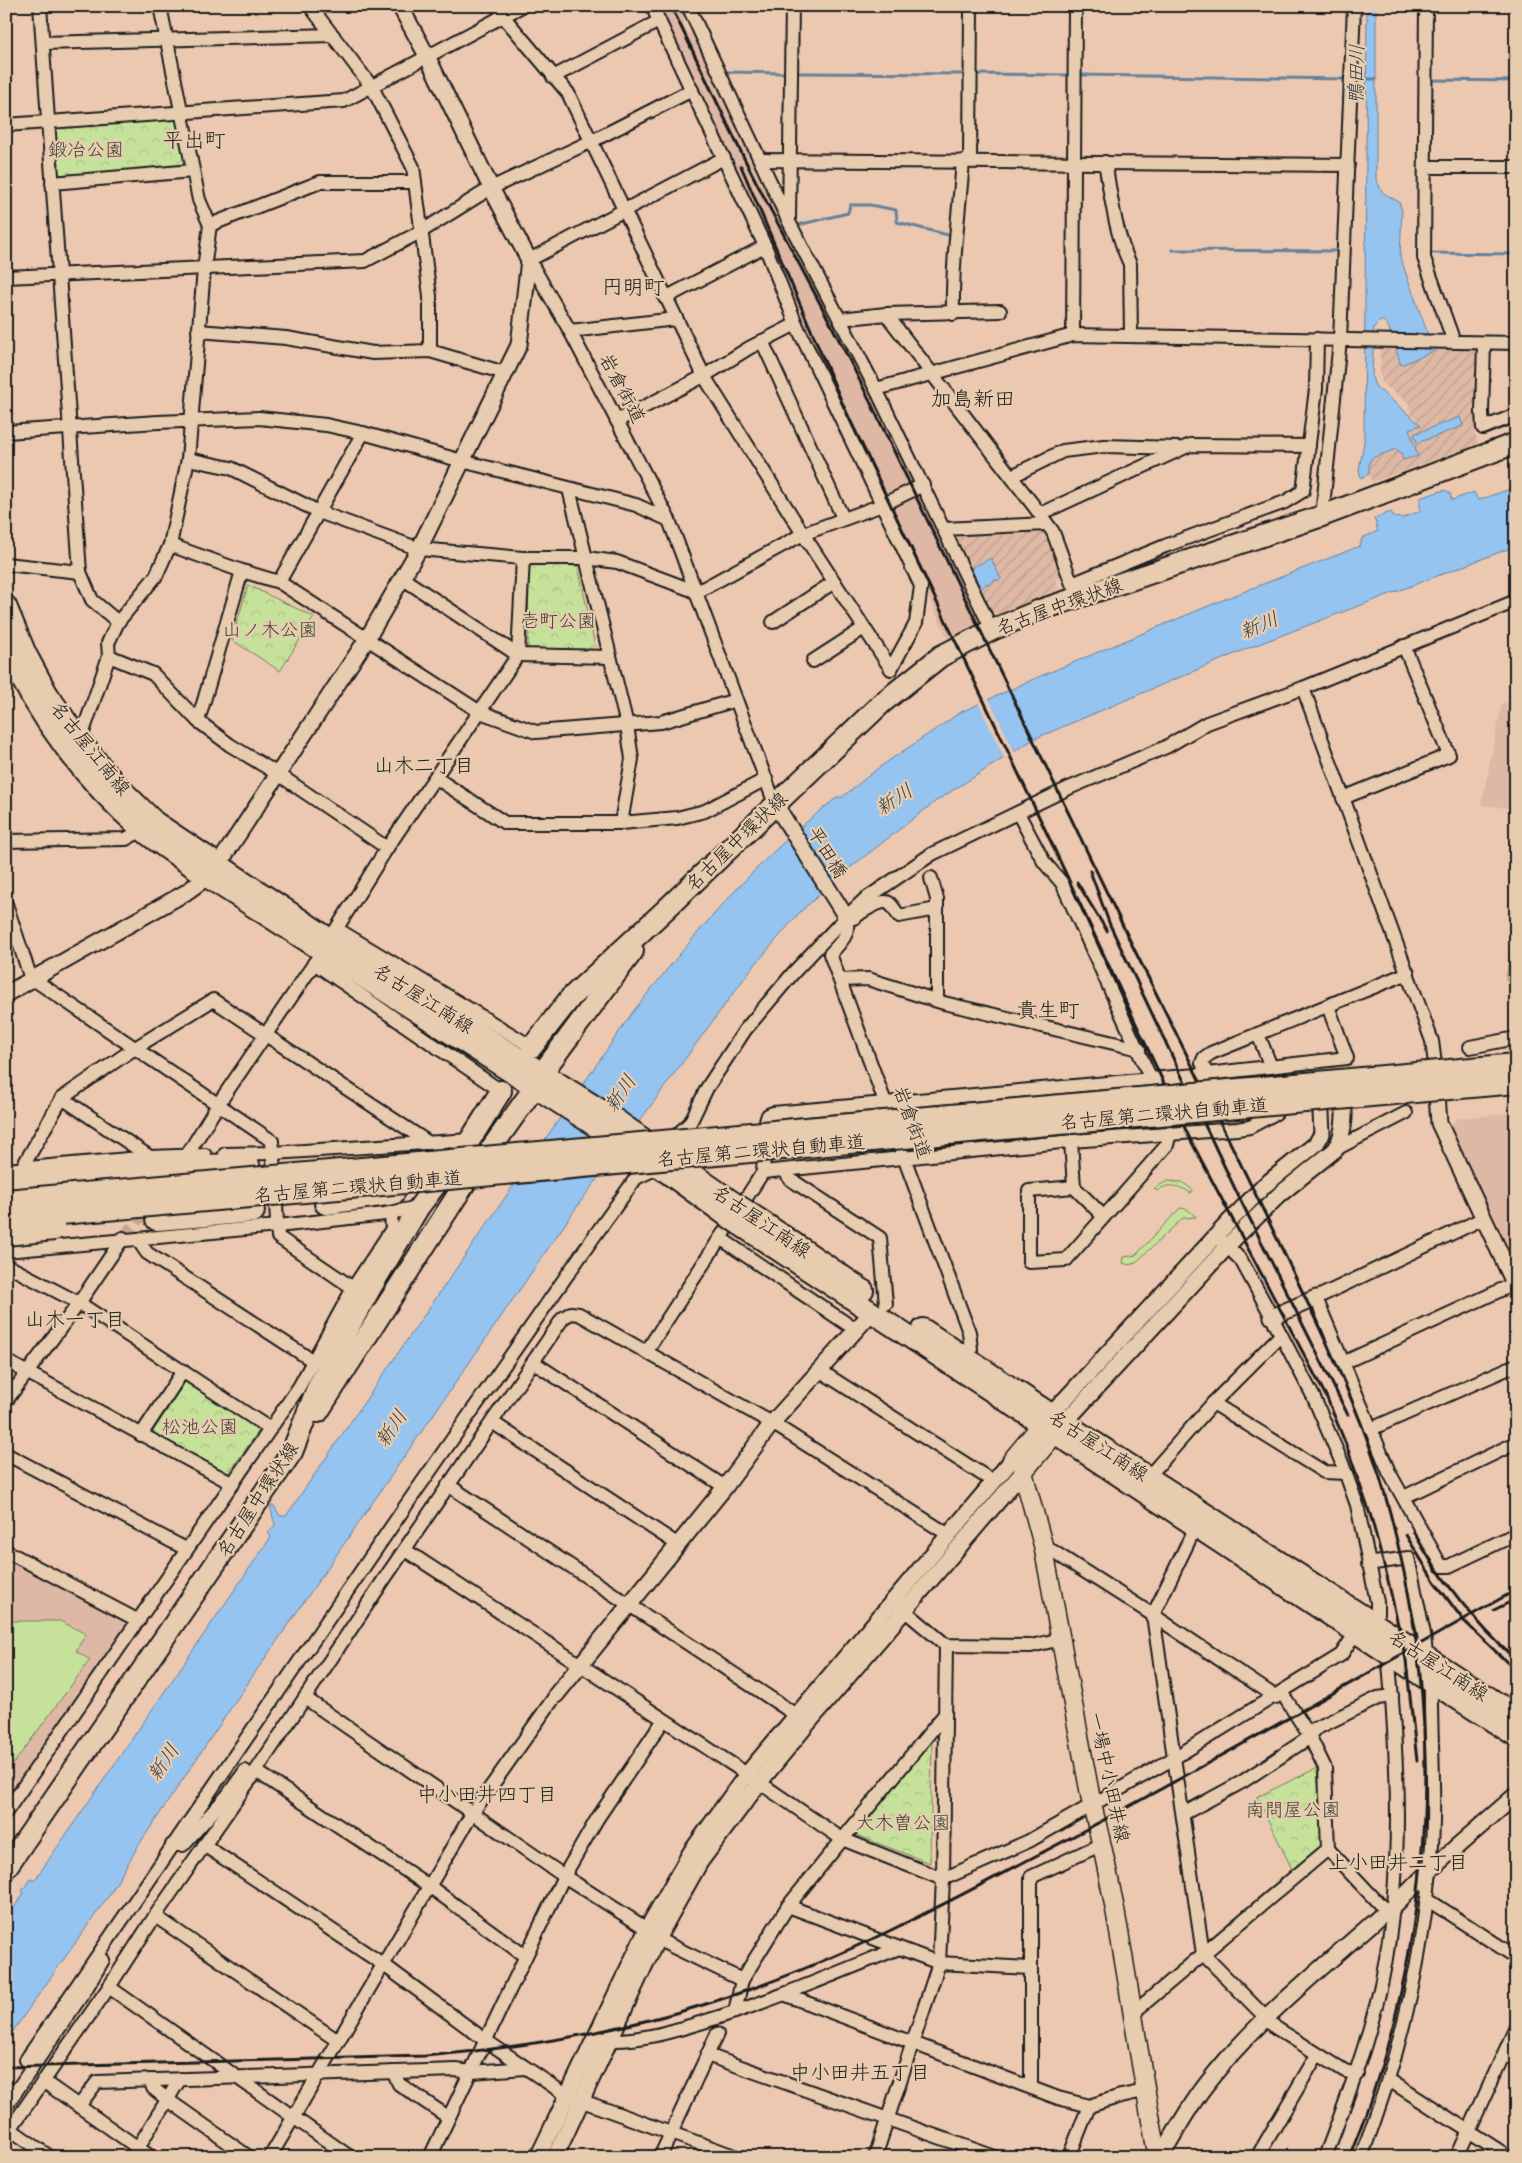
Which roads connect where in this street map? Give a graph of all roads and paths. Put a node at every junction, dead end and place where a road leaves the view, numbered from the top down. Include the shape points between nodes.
1 (40, 6) edge
2 (160, 6) edge
3 (310, 6) edge
4 (400, 6) edge
5 (522, 6) edge
6 (652, 6) edge
7 (688, 6) edge
8 (792, 6) edge
9 (971, 6) edge
10 (1075, 6) edge
11 (1354, 6) edge
12 (1426, 6) edge
13 (500, 11) edge
14 (659, 22) junction
15 (333, 36) junction
16 (166, 40) junction
17 (43, 43) junction
18 (427, 56) junction
19 (553, 77) junction
20 (372, 87) junction
21 (692, 90) junction
22 (182, 113) junction
23 (49, 122) junction
24 (6, 126) edge
25 (592, 141) junction
26 (724, 158) junction
27 (760, 160) junction
28 (790, 160) junction
29 (966, 161) junction
30 (1073, 161) junction
31 (1105, 162) junction
32 (1348, 165) junction
33 (1425, 167) junction
34 (1516, 167) edge
35 (193, 171) junction
36 (415, 182) junction
37 (52, 183) junction
38 (491, 188) junction
39 (624, 211) junction
40 (789, 222) junction
41 (210, 225) junction
42 (422, 231) junction
43 (765, 246) junction
44 (528, 260) junction
45 (204, 269) junction
46 (59, 274) junction
47 (6, 277) edge
48 (665, 298) junction
49 (1000, 311) dead end
50 (886, 314) junction
51 (953, 314) junction
52 (676, 319) junction
53 (840, 319) junction
54 (796, 324) junction
55 (198, 331) junction
56 (570, 331) junction
57 (1073, 335) junction
58 (1131, 336) junction
59 (1318, 339) junction
60 (1340, 340) junction
61 (762, 341) junction
62 (1448, 342) junction
63 (1484, 343) junction
64 (1516, 343) edge
65 (430, 351) junction
66 (505, 373) junction
67 (932, 374) junction
68 (704, 376) junction
69 (876, 389) junction
70 (1516, 415) edge
71 (191, 421) junction
72 (617, 421) junction
73 (71, 428) junction
74 (6, 432) edge
75 (363, 433) junction
76 (1516, 443) edge
77 (1309, 446) junction
78 (1181, 448) junction
79 (188, 459) junction
80 (462, 461) junction
81 (1012, 476) junction
82 (923, 486) junction
83 (569, 489) junction
84 (882, 505) junction
85 (319, 512) junction
86 (1322, 516) junction
87 (842, 518) junction
88 (1043, 519) junction
89 (669, 520) junction
90 (944, 529) junction
91 (803, 534) junction
92 (170, 545) junction
93 (419, 549) junction
94 (522, 558) junction
95 (586, 558) junction
96 (6, 564) edge
97 (242, 571) junction
98 (80, 572) junction
99 (402, 578) junction
100 (279, 582) junction
101 (834, 582) junction
102 (697, 592) junction
103 (1516, 601) edge
104 (6, 606) edge
105 (118, 622) junction
106 (773, 622) dead end
107 (864, 628) junction
108 (992, 630) junction
109 (366, 639) junction
110 (1404, 646) junction
111 (6, 648) edge
112 (518, 655) junction
113 (109, 656) junction
114 (610, 657) junction
115 (813, 661) dead end
116 (1303, 688) junction
117 (736, 700) junction
118 (480, 712) junction
119 (198, 721) junction
120 (627, 725) junction
121 (80, 741) junction
122 (278, 774) junction
123 (436, 778) junction
124 (766, 779) junction
125 (1344, 798) junction
126 (779, 811) junction
127 (1018, 813) junction
128 (621, 823) junction
129 (142, 830) junction
130 (6, 842) edge
131 (387, 848) junction
132 (213, 871) junction
133 (931, 878) dead end
134 (6, 904) edge
135 (937, 909) junction
136 (663, 912) junction
137 (844, 915) junction
138 (326, 946) junction
139 (1408, 973) junction
140 (33, 978) junction
141 (840, 980) junction
142 (6, 994) edge
143 (937, 1000) junction
144 (1328, 1006) junction
145 (1258, 1034) junction
146 (266, 1035) junction
147 (1516, 1038) edge
148 (532, 1047) joint
149 (1470, 1047) dead end
150 (135, 1048) junction
151 (1138, 1049) junction
152 (1435, 1064) joint
153 (1516, 1065) edge
154 (1271, 1066) junction
155 (1220, 1072) junction
156 (1341, 1072) dead end
157 (1207, 1074) junction
158 (1318, 1074) dead end
159 (1150, 1077) junction
160 (1232, 1082) dead end
161 (1516, 1082) edge
162 (541, 1083) junction
163 (501, 1091) joint
164 (62, 1098) junction
165 (219, 1103) junction
166 (885, 1103) junction
167 (1276, 1113) dead end
168 (1406, 1113) dead end
169 (607, 1124) junction
170 (679, 1133) dead end
171 (1170, 1133) junction
172 (470, 1140) junction
173 (1071, 1141) junction
174 (429, 1142) junction
175 (1336, 1149) junction
176 (490, 1150) dead end
177 (274, 1153) junction
178 (150, 1157) junction
179 (904, 1158) junction
180 (185, 1159) junction
181 (314, 1167) dead end
182 (658, 1167) junction
183 (6, 1170) edge
184 (785, 1171) junction
185 (763, 1172) junction
186 (14, 1175) edge
187 (464, 1184) dead end
188 (1074, 1187) junction
189 (420, 1198) junction
190 (6, 1201) edge
191 (391, 1213) junction
192 (736, 1213) junction
193 (1104, 1217) junction
194 (6, 1218) edge
195 (1484, 1218) junction
196 (278, 1226) junction
197 (157, 1228) junction
198 (6, 1234) edge
199 (395, 1237) junction
200 (720, 1238) junction
201 (123, 1239) junction
202 (138, 1240) junction
203 (1222, 1241) junction
204 (6, 1251) edge
205 (154, 1257) junction
206 (6, 1265) edge
207 (1515, 1285) edge
208 (353, 1288) junction
209 (1316, 1298) junction
210 (79, 1303) junction
211 (879, 1308) junction
212 (1272, 1317) junction
213 (856, 1330) junction
214 (1281, 1335) junction
215 (646, 1352) junction
216 (967, 1356) junction
217 (6, 1361) edge
218 (312, 1361) junction
219 (533, 1362) junction
220 (1345, 1362) junction
221 (1516, 1365) edge
222 (819, 1370) junction
223 (183, 1371) junction
224 (26, 1372) junction
225 (6, 1401) edge
226 (1213, 1403) junction
227 (492, 1422) junction
228 (772, 1423) junction
229 (1053, 1423) junction
230 (1371, 1428) junction
231 (270, 1429) junction
232 (141, 1435) junction
233 (1516, 1443) edge
234 (292, 1452) junction
235 (6, 1454) edge
236 (1017, 1466) junction
237 (1346, 1473) junction
238 (1149, 1476) junction
239 (994, 1482) junction
240 (233, 1484) junction
241 (448, 1485) junction
242 (725, 1487) junction
243 (1404, 1497) junction
244 (1196, 1526) junction
245 (949, 1535) junction
246 (1515, 1535) edge
247 (677, 1544) junction
248 (1043, 1545) junction
249 (186, 1549) junction
250 (405, 1550) junction
251 (6, 1551) edge
252 (1368, 1564) junction
253 (627, 1604) junction
254 (900, 1606) junction
255 (1153, 1615) junction
256 (139, 1621) junction
257 (1374, 1622) junction
258 (1356, 1631) junction
259 (1061, 1639) junction
260 (946, 1645) junction
261 (1388, 1652) junction
262 (1426, 1655) junction
263 (580, 1664) junction
264 (1431, 1682) junction
265 (556, 1695) joint
266 (1279, 1695) junction
267 (1392, 1696) junction
268 (305, 1698) junction
269 (945, 1714) junction
270 (796, 1715) junction
271 (1516, 1715) edge
272 (663, 1721) junction
273 (1310, 1735) junction
274 (1516, 1736) edge
275 (1174, 1758) junction
276 (254, 1774) junction
277 (753, 1778) junction
278 (12, 1792) edge
279 (1516, 1795) edge
280 (1092, 1805) junction
281 (6, 1812) edge
282 (473, 1812) junction
283 (1183, 1814) junction
284 (842, 1840) junction
285 (1102, 1844) junction
286 (172, 1845) junction
287 (204, 1845) junction
288 (1328, 1849) junction
289 (6, 1868) edge
290 (1430, 1870) junction
291 (564, 1876) junction
292 (944, 1879) junction
293 (429, 1886) junction
294 (141, 1890) junction
295 (1428, 1900) junction
296 (788, 1906) junction
297 (1390, 1909) junction
298 (155, 1916) junction
299 (652, 1934) junction
300 (899, 1948) junction
301 (1203, 1954) junction
302 (524, 1956) junction
303 (1516, 1957) edge
304 (939, 1963) junction
305 (384, 1965) junction
306 (1030, 1968) junction
307 (742, 1980) junction
308 (109, 1987) junction
309 (786, 1995) junction
310 (735, 2012) junction
311 (1133, 2013) junction
312 (1266, 2019) junction
313 (1516, 2027) edge
314 (717, 2034) dead end
315 (485, 2040) junction
316 (610, 2040) junction
317 (338, 2041) junction
318 (913, 2044) junction
319 (1505, 2053) junction
320 (707, 2055) junction
321 (1317, 2055) junction
322 (26, 2060) dead end
323 (1516, 2060) edge
324 (525, 2068) junction
325 (393, 2072) junction
326 (471, 2072) junction
327 (1357, 2074) junction
328 (318, 2075) junction
329 (234, 2077) junction
330 (180, 2079) junction
331 (150, 2080) junction
332 (1389, 2080) junction
333 (43, 2081) junction
334 (1031, 2087) junction
335 (1144, 2091) junction
336 (566, 2095) junction
337 (168, 2100) junction
338 (581, 2101) junction
339 (6, 2106) edge
340 (79, 2106) junction
341 (1089, 2106) junction
342 (293, 2118) junction
343 (448, 2118) junction
344 (886, 2120) junction
345 (1470, 2131) junction
346 (8, 2132) edge
347 (670, 2134) junction
348 (135, 2152) edge
349 (50, 2157) edge
350 (151, 2157) edge
351 (250, 2157) edge
352 (270, 2157) edge
353 (350, 2157) edge
354 (430, 2157) edge
355 (538, 2157) edge
356 (555, 2157) edge
357 (660, 2157) edge
358 (737, 2157) edge
359 (875, 2157) edge
360 (995, 2157) edge
361 (1070, 2157) edge
362 (1160, 2157) edge
363 (1257, 2157) edge
364 (1325, 2157) edge
365 (1361, 2157) edge
366 (1457, 2157) edge
367 (1509, 2157) edge

1 - 17 street
2 - 16 street
3 - 15 street
4 - 18 street, 岩倉街道
5 - 13 street
6 - 14 street
7 - 27 street
8 - 28 street
9 - 29 street
10 - 30 street
11 - 32 street
12 - 33 street
13 - 18 street
13 - 19 street
14 - 19 street
14 - 21 street
15 - 16 street
15 - 20 street
16 - 17 street
16 - 22 street
17 - 23 street
18 - 20 street
18 - 38 street, 岩倉街道
19 - 25 street via 568,93
20 - 22 street via 344,101
20 - 36 street via 413,167
21 - 25 street
21 - 26 street
22 - 23 street
22 - 35 street
23 - 24 street
23 - 37 street
25 - 38 street
25 - 39 street
26 - 39 street
26 - 43 street
27 - 28 street
27 - 40 street
28 - 29 street
28 - 40 street
29 - 30 street
29 - 51 street via 952,278
30 - 31 street
30 - 57 street
31 - 32 street
31 - 58 street via 1113,209 1130,264
32 - 60 street
33 - 34 street
33 - 62 street via 1424,258
35 - 37 street
35 - 41 street via 199,200
36 - 41 street via 320,182
36 - 42 street
37 - 46 street
38 - 42 street
38 - 44 street, 岩倉街道
39 - 44 street
39 - 48 street
40 - 53 street
41 - 45 street
42 - 45 street via 365,261
42 - 65 street via 430,296
43 - 48 street
43 - 54 street
44 - 56 street, 岩倉街道
44 - 66 street via 519,344
45 - 46 street
45 - 55 street
46 - 47 street
46 - 73 street
48 - 52 street
49 - 51 street
50 - 51 street
50 - 53 street
50 - 67 street
52 - 56 street
52 - 68 street
53 - 69 street
54 - 61 street
54 - 84 street
55 - 65 street via 286,338 373,353
55 - 71 street
56 - 72 street, 岩倉街道
57 - 58 street
57 - 67 street
58 - 59 street
59 - 60 street
59 - 77 street
60 - 62 street
60 - 86 street
61 - 68 street
61 - 87 street
62 - 63 street
63 - 64 street
63 - 70 street via 1483,428
65 - 66 street
66 - 80 street
67 - 69 street
67 - 81 street
68 - 72 street
68 - 91 street
69 - 82 street
71 - 73 street
71 - 75 street via 259,418 326,424
71 - 79 street
72 - 89 street, 岩倉街道
73 - 74 street
73 - 98 street
75 - 80 street
75 - 85 street
76 - 86 main road, 名古屋中環状線
77 - 78 street via 1190,445
77 - 88 street via 1302,491 1285,502 1072,584 1053,532
78 - 81 street via 1104,446 1063,452
78 - 88 street
79 - 85 street via 230,468
79 - 92 street
80 - 83 street
80 - 93 street
81 - 88 street
82 - 84 street
82 - 90 street
83 - 89 street via 636,505
83 - 95 street
84 - 87 street
84 - 107 street via 921,586 916,622 891,669
85 - 93 street
85 - 100 street
86 - 108 main road, 名古屋中環状線 via 1040,610
87 - 91 street
88 - 90 street
89 - 102 street, 岩倉街道
90 - 108 street
91 - 101 street
91 - 102 street
92 - 97 street
92 - 105 street via 156,576
93 - 94 street
93 - 99 street
94 - 95 street
94 - 112 street
95 - 102 street via 617,562
95 - 114 street
96 - 98 street
97 - 100 street
97 - 119 street
98 - 105 street via 92,600
99 - 109 street
99 - 112 street
100 - 109 street
101 - 106 street
101 - 107 street
102 - 117 street, 岩倉街道
103 - 110 street
104 - 121 main road, 名古屋江南線 via 47,693
105 - 113 street via 108,643
107 - 115 street
108 - 126 main road, 名古屋中環状線 via 941,656 882,703
109 - 118 street
109 - 122 street
110 - 116 street
110 - 125 street via 1449,755
111 - 129 main road, 名古屋江南線 via 33,699 62,743 103,793
112 - 114 street
112 - 118 street
113 - 119 street via 153,674
113 - 121 street
114 - 120 street
116 - 125 street
116 - 127 street via 1207,723 1166,748
117 - 120 street via 661,722
117 - 124 street, 岩倉街道
118 - 120 street via 536,732
118 - 123 street
119 - 122 street
120 - 128 street via 632,759
121 - 132 main road, 名古屋江南線 via 115,783
122 - 131 street
122 - 132 street
123 - 128 street via 505,823
123 - 131 street
124 - 126 street, 岩倉街道
124 - 128 street via 705,811 678,818
125 - 139 street
126 - 136 main road, 名古屋中環状線
126 - 137 street, 平田橋
127 - 137 street via 932,854
127 - 151 street via 1044,862 1062,883
129 - 130 street via 126,839
129 - 132 main road, 名古屋江南線
131 - 138 street
132 - 138 main road, 名古屋江南線
132 - 140 street via 185,893
133 - 135 street
134 - 140 street
135 - 137 street via 899,916 886,902
135 - 143 street
136 - 148 main road, 名古屋中環状線 via 571,997
136 - 162 main road
137 - 141 street, 岩倉街道 via 845,937 830,954
137 - 170 street via 745,1030 707,1088 690,1123
138 - 146 street
138 - 148 street
138 - 162 main road, 名古屋江南線
138 - 163 street
139 - 144 street
139 - 152 street via 1432,1041
140 - 142 street
140 - 150 street
141 - 143 street via 868,979
141 - 166 street, 岩倉街道
143 - 151 street
144 - 145 street
144 - 154 street via 1347,1058
145 - 154 street
145 - 157 street via 1204,1058 1202,1063
146 - 150 street via 213,1000
146 - 165 street
146 - 174 street
147 - 149 street
150 - 164 street
150 - 165 street
151 - 159 street
152 - 195 street via 1438,1124
153 - 190 highway, 名古屋第二環状自動車道, bridge
154 - 155 street
155 - 157 street
155 - 160 street
156 - 175 street via 1345,1121
157 - 159 street
158 - 203 street via 1322,1134 1316,1144 1266,1185
159 - 166 street
161 - 194 highway, 名古屋第二環状自動車道, bridge
162 - 169 main road, 名古屋江南線
162 - 176 main road
163 - 172 main road, 名古屋中環状線
164 - 178 street
164 - 186 street
165 - 177 street via 272,1141
165 - 180 street
166 - 179 street, 岩倉街道
166 - 185 street via 768,1115
167 - 171 street via 1250,1127
168 - 175 street
169 - 182 main road, 名古屋江南線
169 - 192 main road, 名古屋江南線
171 - 173 street
171 - 193 street via 1167,1146
172 - 174 street
172 - 189 main road, 名古屋中環状線
173 - 179 street
173 - 188 street
174 - 177 street
175 - 203 street
177 - 180 street
177 - 196 street
178 - 180 street
178 - 186 street
179 - 184 street
179 - 216 street, 岩倉街道 via 969,1332 971,1349
181 - 186 highway via 196,1166 52,1177
182 - 192 main road, 名古屋江南線
182 - 286 street via 636,1178
183 - 186 street
184 - 185 street
184 - 211 street via 790,1179 880,1238
185 - 200 street
187 - 234 main road
188 - 193 street
188 - 193 street via 1028,1191 1029,1262 1066,1260
189 - 191 street
189 - 197 highway via 253,1211
189 - 199 main road, 名古屋中環状線
191 - 196 street
191 - 199 street
192 - 211 main road, 名古屋江南線
195 - 207 street
195 - 209 street
196 - 197 street
196 - 208 street via 278,1237
197 - 198 highway, bridge
197 - 202 street
197 - 205 street
199 - 208 street
199 - 234 main road, 名古屋中環状線 via 316,1391
200 - 213 street
200 - 215 street
201 - 202 street
201 - 204 street
201 - 210 street
202 - 205 street
203 - 212 street via 1241,1260
203 - 229 street
205 - 218 street
206 - 210 street
207 - 220 street
208 - 218 street
209 - 212 street
209 - 220 street
210 - 223 street
210 - 224 street
211 - 213 street
211 - 216 main road, 名古屋江南線
211 - 229 main road, 名古屋江南線
212 - 214 street
213 - 222 street
214 - 226 street
214 - 237 street via 1313,1396
215 - 219 street via 571,1313 563,1318
215 - 228 street
216 - 229 main road, 名古屋江南線
217 - 224 street
218 - 231 street via 299,1387
219 - 227 street
219 - 242 street
220 - 230 street
221 - 230 street
222 - 228 street
222 - 239 street
223 - 231 street
223 - 232 street
224 - 225 street
224 - 232 street
226 - 237 street via 1324,1472
226 - 238 street
227 - 241 street
227 - 247 street
228 - 242 street
228 - 245 street
229 - 236 main road
229 - 238 main road, 名古屋江南線
229 - 244 main road, 名古屋江南線
230 - 243 street via 1389,1472
231 - 240 street
232 - 240 street
233 - 243 street
234 - 289 main road, 名古屋中環状線
235 - 249 street
236 - 239 street
236 - 248 main road, 一場中小田井線
236 - 254 street
237 - 252 street via 1357,1505
238 - 257 main road, 名古屋江南線
239 - 245 street
240 - 249 street
241 - 250 street
241 - 253 street
242 - 247 street
243 - 246 street via 1441,1566 1449,1566
244 - 255 street
244 - 258 main road, 名古屋江南線
245 - 254 street
247 - 253 street
248 - 255 street
248 - 259 main road, 一場中小田井線
249 - 256 street
250 - 263 street
250 - 268 street
251 - 256 street
252 - 257 street via 1377,1602
252 - 262 street via 1408,1558
253 - 263 street
253 - 270 street
254 - 260 street
254 - 270 street
254 - 277 street
255 - 266 street
255 - 275 street
256 - 278 street
257 - 262 main road, 名古屋江南線
258 - 261 main road, 名古屋江南線
258 - 266 street via 1341,1655
259 - 260 street via 1031,1646
259 - 280 main road, 一場中小田井線
260 - 269 street
261 - 264 main road, 名古屋江南線
261 - 267 street
262 - 271 main road, 名古屋江南線
263 - 265 street
263 - 272 street
264 - 274 main road, 名古屋江南線
264 - 290 street via 1434,1798
265 - 282 street
266 - 273 street
266 - 275 street
267 - 273 street via 1378,1698 1315,1729
267 - 297 street via 1398,1791
268 - 276 street
268 - 282 street
269 - 284 street
269 - 292 street
270 - 277 street
272 - 277 street
272 - 291 street via 597,1819
273 - 283 street via 1242,1782
273 - 288 street via 1325,1768
275 - 280 street
275 - 283 street
276 - 286 street via 245,1771 183,1845
276 - 287 street
276 - 293 street
277 - 284 street
277 - 299 street via 691,1852
278 - 281 street
279 - 290 street
280 - 285 main road, 一場中小田井線
280 - 292 street via 1029,1841
282 - 291 street
282 - 293 street
283 - 301 street
284 - 292 street
284 - 296 street
285 - 306 street via 1031,1877
285 - 311 main road, 一場中小田井線
286 - 294 street
287 - 298 street
287 - 305 street
288 - 297 street
288 - 301 street
290 - 295 street
290 - 297 street
291 - 299 street
291 - 302 street
292 - 304 street
293 - 302 street
293 - 305 street
294 - 322 street
294 - 339 street via 86,1989
295 - 303 street
295 - 332 street via 1415,1976
296 - 300 street
296 - 307 street
297 - 312 street
297 - 327 street via 1382,1980
298 - 308 street
298 - 317 street
299 - 307 street
299 - 316 street
299 - 336 street
300 - 304 street
300 - 309 street
301 - 311 street
301 - 312 street
302 - 315 street
304 - 306 street
304 - 318 street
305 - 315 street
305 - 317 street
306 - 334 street
307 - 310 street
308 - 329 street
308 - 333 street
309 - 310 street
309 - 318 street
310 - 316 street via 628,2041
311 - 335 main road, 一場中小田井線
312 - 321 street
312 - 362 street via 1205,2086
313 - 319 street
314 - 320 street
315 - 324 street
315 - 326 street
316 - 338 street
317 - 328 street
318 - 334 street
318 - 344 street
319 - 323 street
319 - 345 street
320 - 344 street
320 - 347 street
321 - 327 street
321 - 363 street
324 - 326 street
324 - 336 street
325 - 326 street
325 - 328 street
325 - 343 street via 399,2084
326 - 343 street
327 - 364 street
328 - 329 street
328 - 342 street
329 - 330 street
329 - 342 street
330 - 331 street
330 - 337 street
331 - 337 street via 152,2088
331 - 340 street via 97,2082
332 - 345 street
332 - 365 street
333 - 340 street
333 - 346 street
334 - 341 street
335 - 341 street
335 - 362 main road, 一場中小田井線
336 - 338 street
336 - 355 street
337 - 348 street
337 - 351 street
338 - 347 street
338 - 356 street
340 - 348 street
341 - 361 street
342 - 352 street
342 - 353 street
343 - 354 street
344 - 359 street
344 - 360 street
345 - 366 street
345 - 367 street
346 - 349 street
347 - 357 street
347 - 358 street
348 - 350 street

